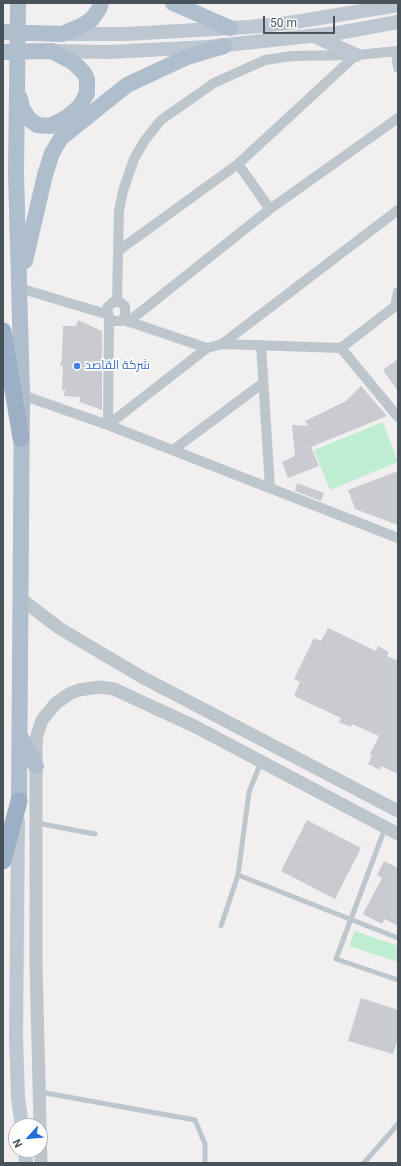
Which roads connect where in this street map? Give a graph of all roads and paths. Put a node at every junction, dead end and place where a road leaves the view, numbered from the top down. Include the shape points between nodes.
1 (19, 3) edge
2 (101, 3) edge
3 (173, 3) edge
4 (398, 5) edge
5 (398, 22) edge
6 (230, 28) junction
7 (3, 32) edge
8 (62, 34) junction
9 (313, 36) junction
10 (224, 46) junction
11 (52, 51) junction
12 (397, 51) edge
13 (3, 52) edge
14 (356, 55) junction
15 (398, 68) edge
16 (17, 78) junction
17 (398, 118) edge
18 (238, 164) junction
19 (270, 208) junction
20 (398, 210) edge
21 (118, 250) junction
22 (19, 288) junction
23 (398, 292) edge
24 (116, 301) junction
25 (397, 305) edge
26 (108, 316) junction
27 (125, 321) junction
28 (3, 331) edge
29 (222, 344) junction
30 (260, 345) junction
31 (207, 348) junction
32 (341, 348) junction
33 (263, 383) junction
34 (22, 395) junction
35 (398, 417) edge
36 (108, 425) junction
37 (21, 438) junction
38 (173, 450) junction
39 (270, 488) junction
40 (398, 538) edge
41 (20, 598) junction
42 (19, 735) junction
43 (262, 761) junction
44 (36, 766) junction
45 (19, 801) junction
46 (398, 811) edge
47 (37, 823) junction
48 (394, 829) edge
49 (95, 834) dead end
50 (3, 861) edge
51 (238, 875) junction
52 (351, 920) junction
53 (221, 926) dead end
54 (398, 938) edge
55 (398, 980) edge
56 (40, 1092) junction
57 (21, 1118) edge
58 (398, 1124) edge
59 (41, 1163) edge
60 (206, 1163) edge
61 (364, 1163) edge

1 - 16 main road
2 - 8 main road via 100,9 92,19
3 - 6 main road
4 - 6 main road via 289,23
5 - 9 main road
6 - 8 main road via 126,34
7 - 8 main road
9 - 10 main road
9 - 14 main road
10 - 11 main road via 109,52
10 - 22 main road via 187,57 128,85 61,138 52,153 45,174
11 - 13 main road
11 - 16 main road via 74,63 87,79 84,100 66,118 50,126 33,122 22,108
12 - 14 street
12 - 15 street
14 - 18 street
14 - 21 street via 292,56 265,60 214,83 162,120 145,140 125,182 119,211
16 - 22 main road
17 - 19 street
18 - 19 street
18 - 21 street
19 - 27 street
20 - 29 street
21 - 24 street
22 - 26 street
22 - 34 main road
23 - 25 street
24 - 26 street via 108,306
24 - 27 street via 123,304 126,309
25 - 32 street
26 - 27 street via 114,321
26 - 36 street
27 - 31 street
28 - 37 highway
29 - 30 street
29 - 31 street
30 - 32 street
30 - 33 street
31 - 36 street
32 - 35 street
33 - 38 street
33 - 39 street
34 - 36 street
34 - 37 main road
36 - 38 street
37 - 41 main road
38 - 39 street
39 - 40 street
41 - 42 main road
41 - 46 street via 59,628 140,676
42 - 44 main road
42 - 45 main road
43 - 44 street via 196,727 114,690 99,687 70,692 48,711 37,735
43 - 48 street
43 - 51 lane via 249,792
44 - 47 street
45 - 50 highway
45 - 57 main road via 16,880 17,1050
47 - 49 lane
47 - 56 street via 36,963
48 - 52 lane
51 - 52 lane
51 - 53 lane
52 - 54 lane
52 - 55 lane via 336,959
56 - 59 street
56 - 60 lane via 195,1120 205,1144
58 - 61 lane

